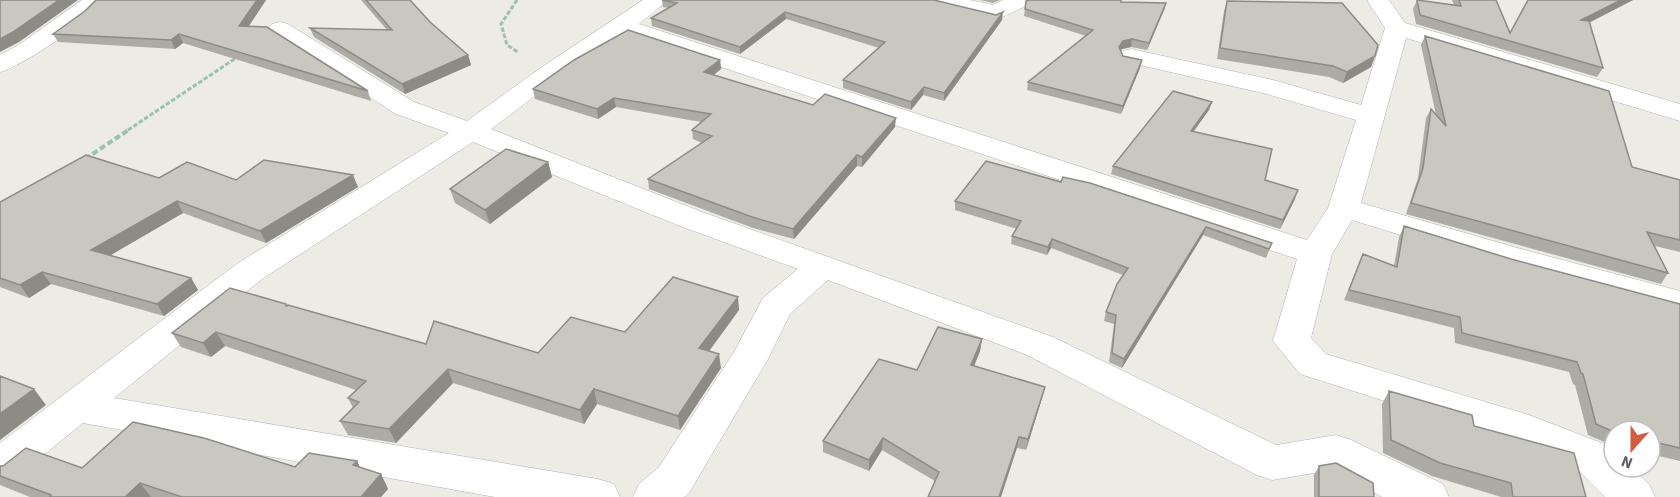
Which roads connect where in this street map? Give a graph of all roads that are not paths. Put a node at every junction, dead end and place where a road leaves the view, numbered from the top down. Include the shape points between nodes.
1 (96, 0) edge
2 (657, 0) edge
3 (942, 0) edge
4 (1020, 0) edge
5 (1378, 0) edge
6 (622, 26) junction
7 (280, 28) road end
8 (1397, 28) junction
9 (1131, 56) edge
10 (0, 65) edge
11 (1680, 113) edge
12 (1371, 116) junction
13 (471, 130) junction
14 (1344, 208) junction
15 (1315, 254) junction
16 (823, 266) junction
17 (1680, 303) edge
18 (76, 407) junction
19 (0, 466) edge
20 (1410, 493) edge
21 (598, 497) edge
22 (655, 497) edge
23 (1633, 497) edge

1 - 10 street via 29,49
2 - 6 street
3 - 4 street via 996,13
5 - 8 street
6 - 13 street
6 - 15 street
7 - 13 street via 405,108
8 - 11 street
8 - 12 street
9 - 12 street via 1273,88
12 - 14 street
13 - 16 street via 690,219
13 - 18 street via 250,271
14 - 15 street
14 - 17 street
15 - 23 street via 1292,341 1313,364 1515,426 1592,457
16 - 20 street via 1040,346 1272,463 1336,452
16 - 22 street via 776,308 674,480
18 - 19 street
18 - 21 street

